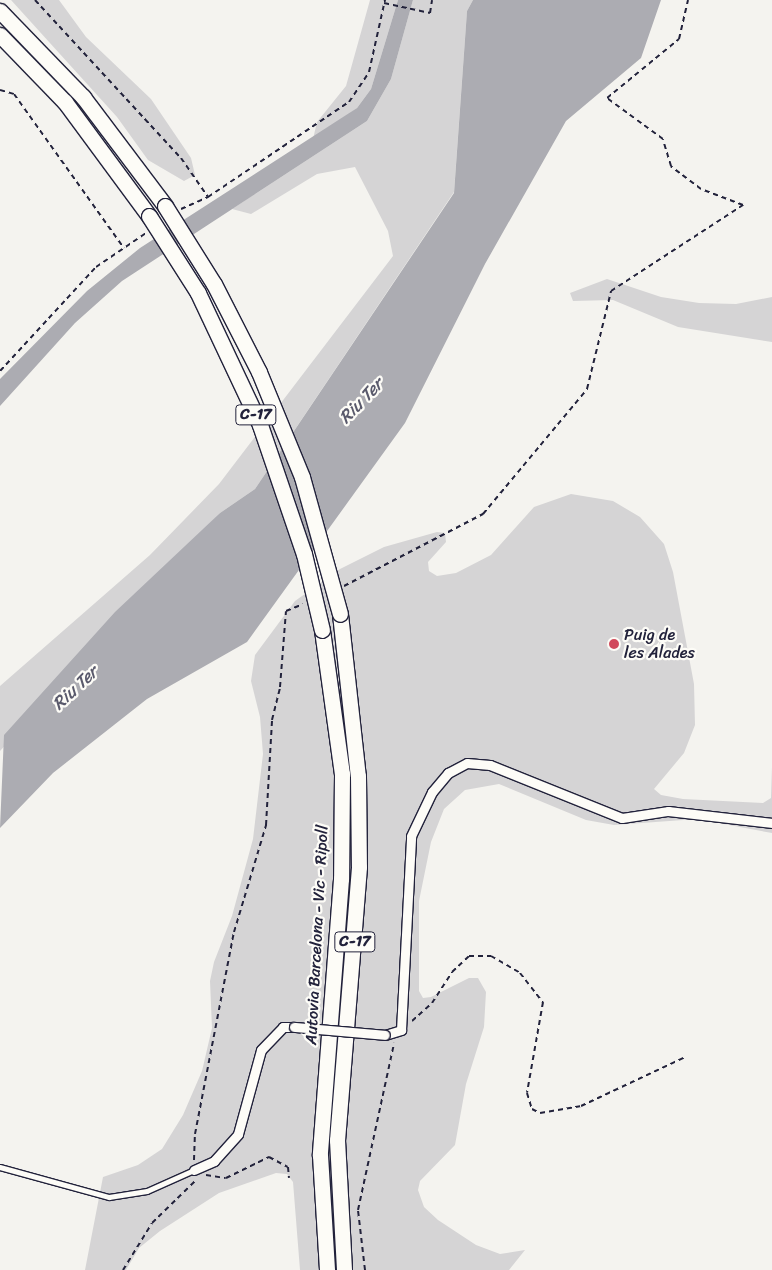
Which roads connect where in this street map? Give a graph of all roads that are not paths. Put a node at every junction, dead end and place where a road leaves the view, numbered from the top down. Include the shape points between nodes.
1 (0, 11) edge
2 (0, 35) edge
3 (772, 823) edge
4 (0, 1167) edge
5 (194, 1170) joint
6 (326, 1270) edge
7 (344, 1270) edge

1 - 7 highway, C-17, bridge via 83,98 170,209 214,284 259,372 302,477 340,614 358,776 359,867 337,1140
2 - 6 highway, Autovia Barcelona - Vic - Ripoll / C-17, bridge via 65,102 198,293 260,424 301,545 322,630 342,774 341,879 320,1155
3 - 5 street, bridge via 668,811 622,818 490,765 467,763 448,773 432,792 411,836 398,1032 385,1035 284,1027 261,1050 238,1134 214,1162
4 - 5 lane via 108,1197 147,1191

